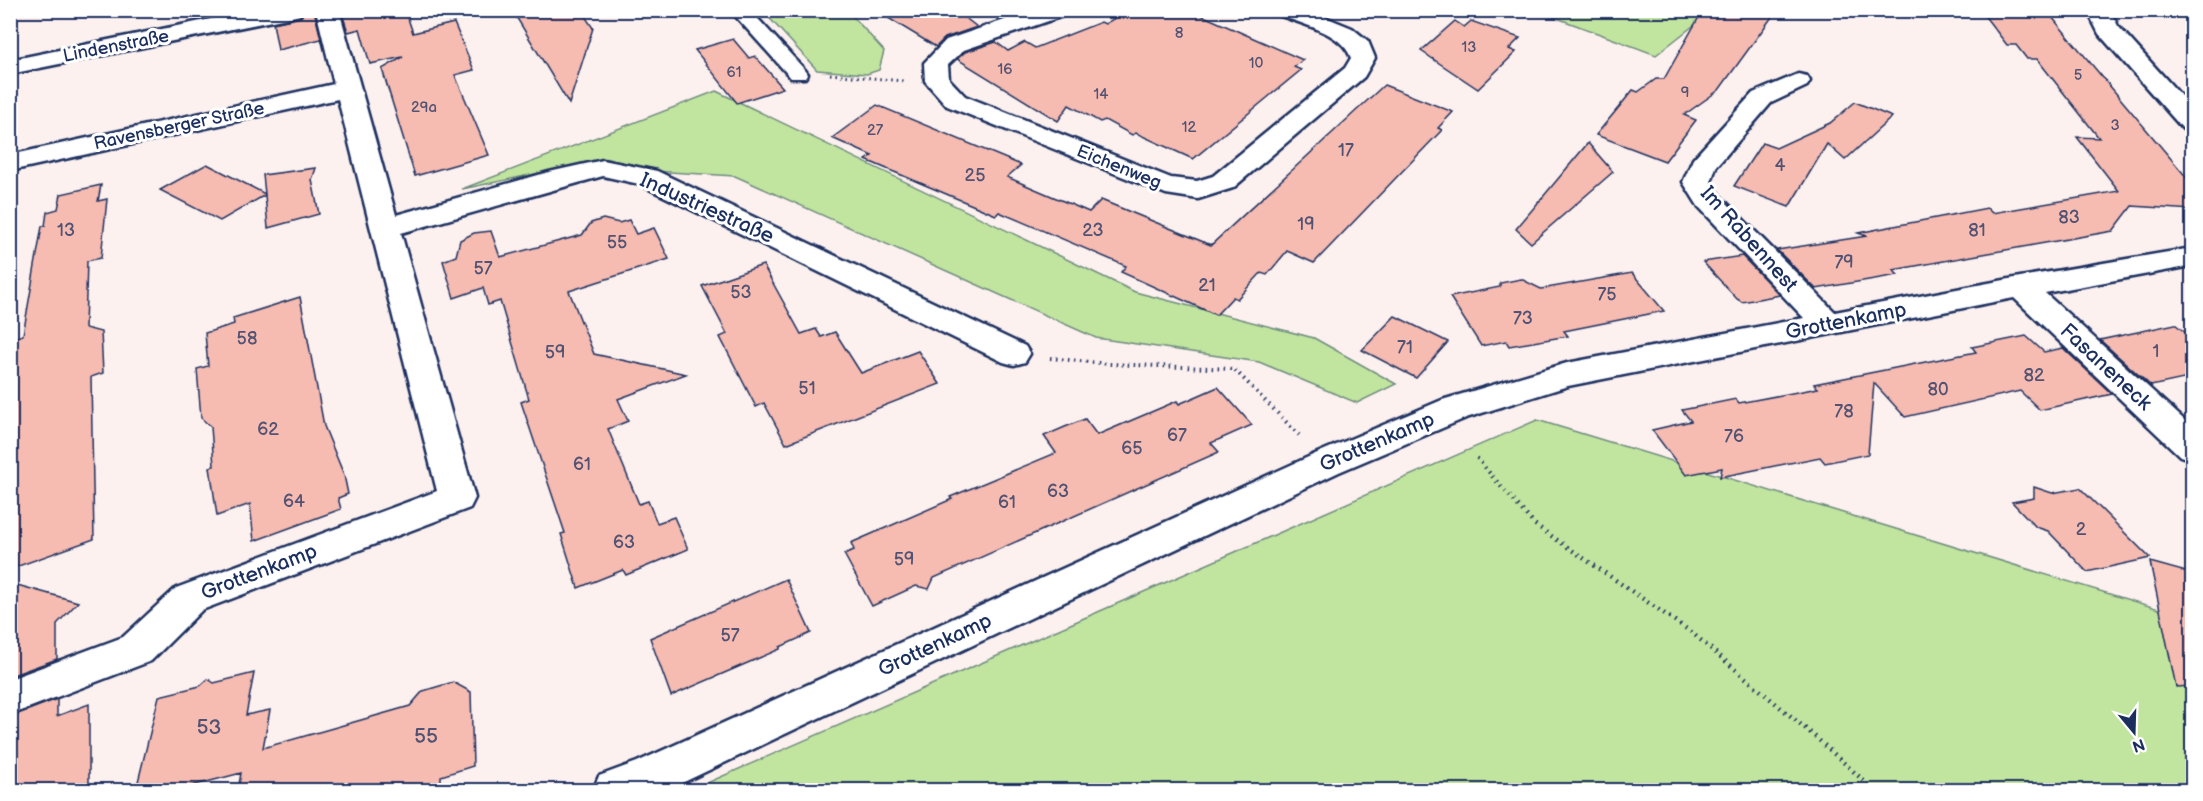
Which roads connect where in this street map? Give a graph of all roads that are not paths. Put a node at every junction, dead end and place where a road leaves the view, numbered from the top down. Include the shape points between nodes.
1 (292, 10) edge
2 (327, 10) edge
3 (739, 10) edge
4 (1058, 10) edge
5 (1286, 10) edge
6 (2098, 10) edge
7 (10, 67) edge
8 (798, 74) dead end
9 (1798, 81) dead end
10 (348, 89) junction
11 (2189, 116) edge
12 (10, 163) edge
13 (384, 228) junction
14 (2193, 257) edge
15 (2020, 287) junction
16 (1828, 324) junction
17 (1014, 354) road end
18 (2193, 447) edge
19 (10, 697) edge
20 (614, 790) edge

1 - 7 street, Lindenstraße
2 - 10 street
3 - 8 lane
4 - 5 street, Eichenweg via 955,45 936,63 937,81 956,101 1166,186 1198,190 1224,182 1355,72 1363,58 1359,46 1344,33
6 - 11 street via 2107,29
9 - 16 street, Im Rabennest via 1762,98 1702,165 1697,182 1708,200
10 - 12 street, Ravensberger Straße
10 - 13 street
13 - 17 street, Industriestraße via 603,168 647,177
13 - 19 street, Grottenkamp via 457,498 189,599 137,649
14 - 15 street, Grottenkamp
15 - 16 street, Grottenkamp
15 - 18 street, Fasaneneck
16 - 20 street, Grottenkamp via 1567,375 1454,409 655,775

